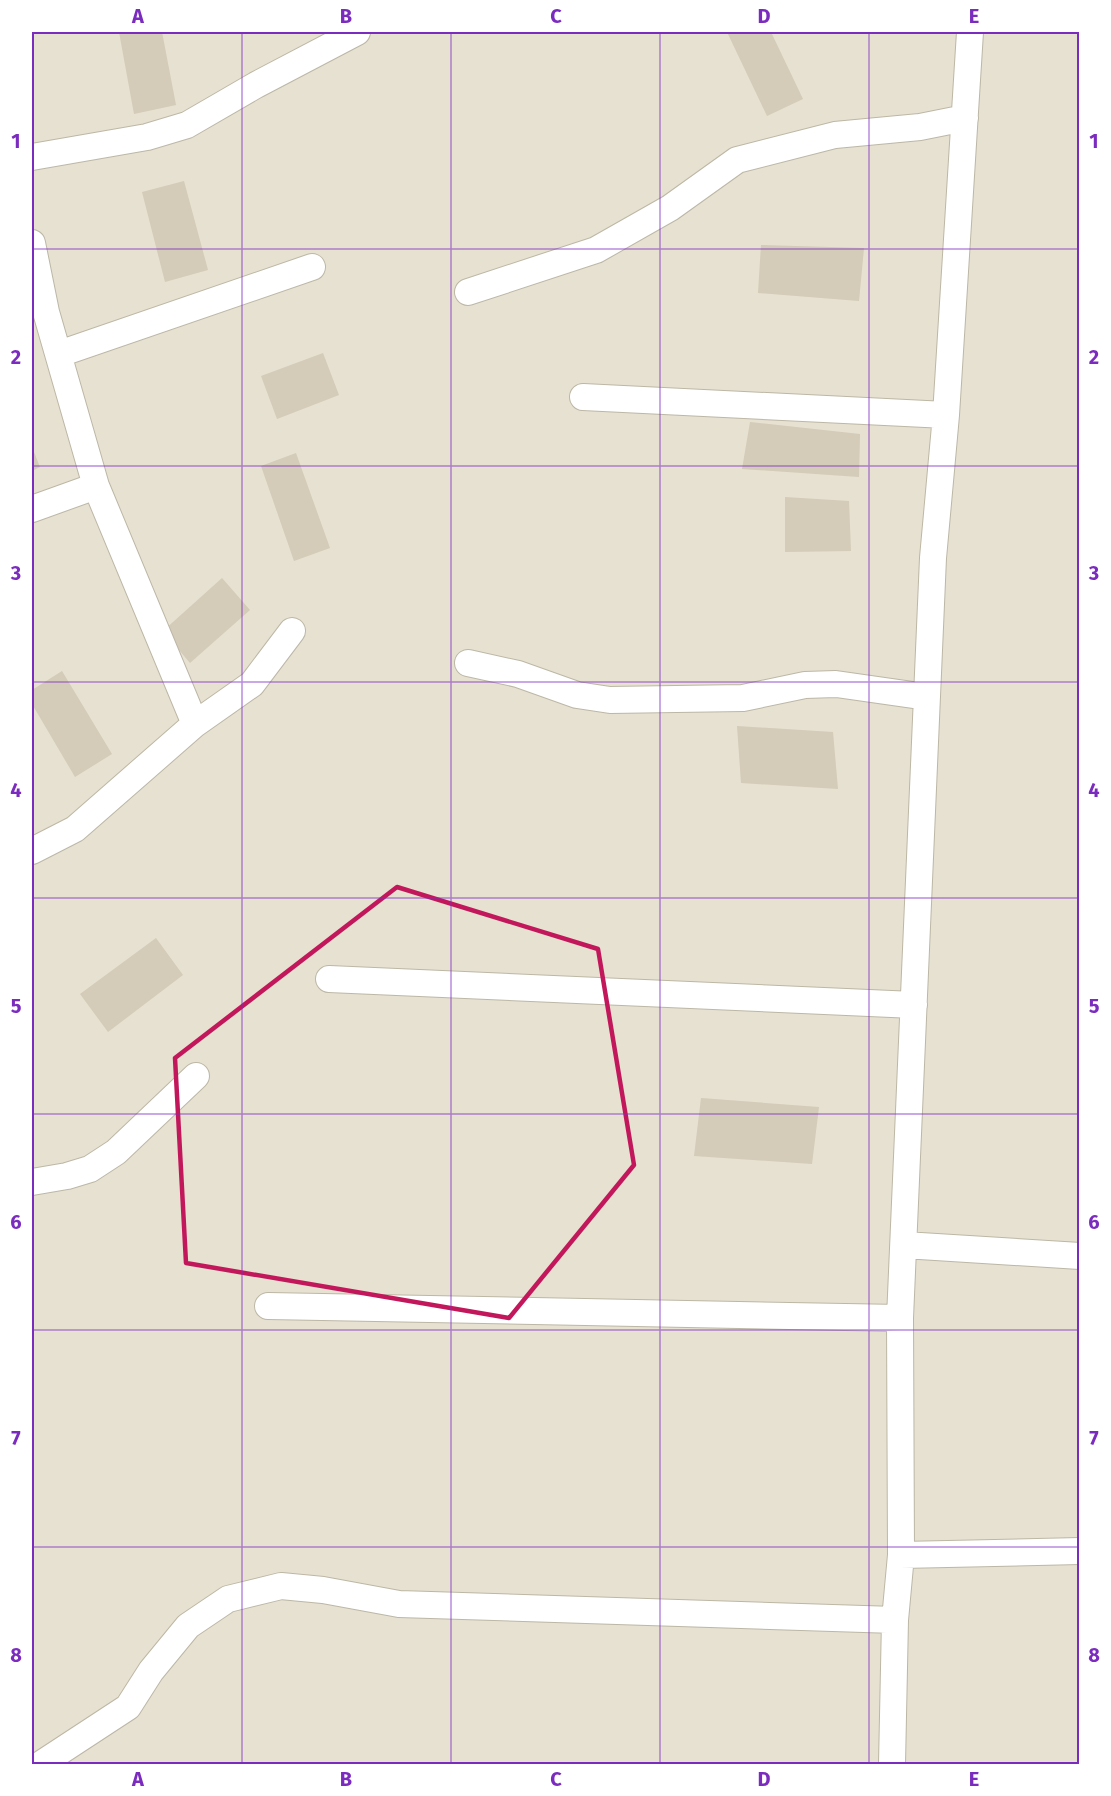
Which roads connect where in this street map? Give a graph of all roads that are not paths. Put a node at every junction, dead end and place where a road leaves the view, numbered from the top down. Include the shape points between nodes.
1 (357, 32) edge
2 (970, 32) edge
3 (965, 118) junction
4 (32, 157) edge
5 (32, 243) edge
6 (312, 267) dead end
7 (35, 282) edge
8 (468, 292) dead end
9 (58, 354) junction
10 (583, 397) dead end
11 (946, 415) junction
12 (96, 486) junction
13 (32, 508) edge
14 (292, 631) dead end
15 (468, 663) dead end
16 (927, 697) junction
17 (195, 724) junction
18 (32, 851) edge
19 (329, 979) dead end
20 (914, 1005) junction
21 (196, 1076) dead end
22 (32, 1182) edge
23 (904, 1245) junction
24 (1080, 1256) edge
25 (268, 1306) dead end
26 (900, 1317) junction
27 (1080, 1551) edge
28 (901, 1555) junction
29 (896, 1620) junction
30 (41, 1764) edge
31 (892, 1764) edge

1 - 4 street via 187,125 147,137
2 - 3 street
3 - 8 street via 920,127 835,135 737,160 670,208 596,250
3 - 11 street
5 - 7 street
6 - 9 street
7 - 9 street
9 - 12 street
10 - 11 street
11 - 16 street via 933,558
12 - 13 street
12 - 17 street
14 - 17 street via 252,684
15 - 16 street via 518,674 577,695 610,700 743,698 805,685 836,684
16 - 20 street
17 - 18 street via 75,829
19 - 20 street
20 - 23 street
21 - 22 street via 116,1152 90,1169
23 - 24 street
23 - 26 street
25 - 26 street
26 - 28 street
27 - 28 street
28 - 29 street
29 - 30 street via 399,1604 281,1586 228,1599 188,1626 128,1707
29 - 31 street

